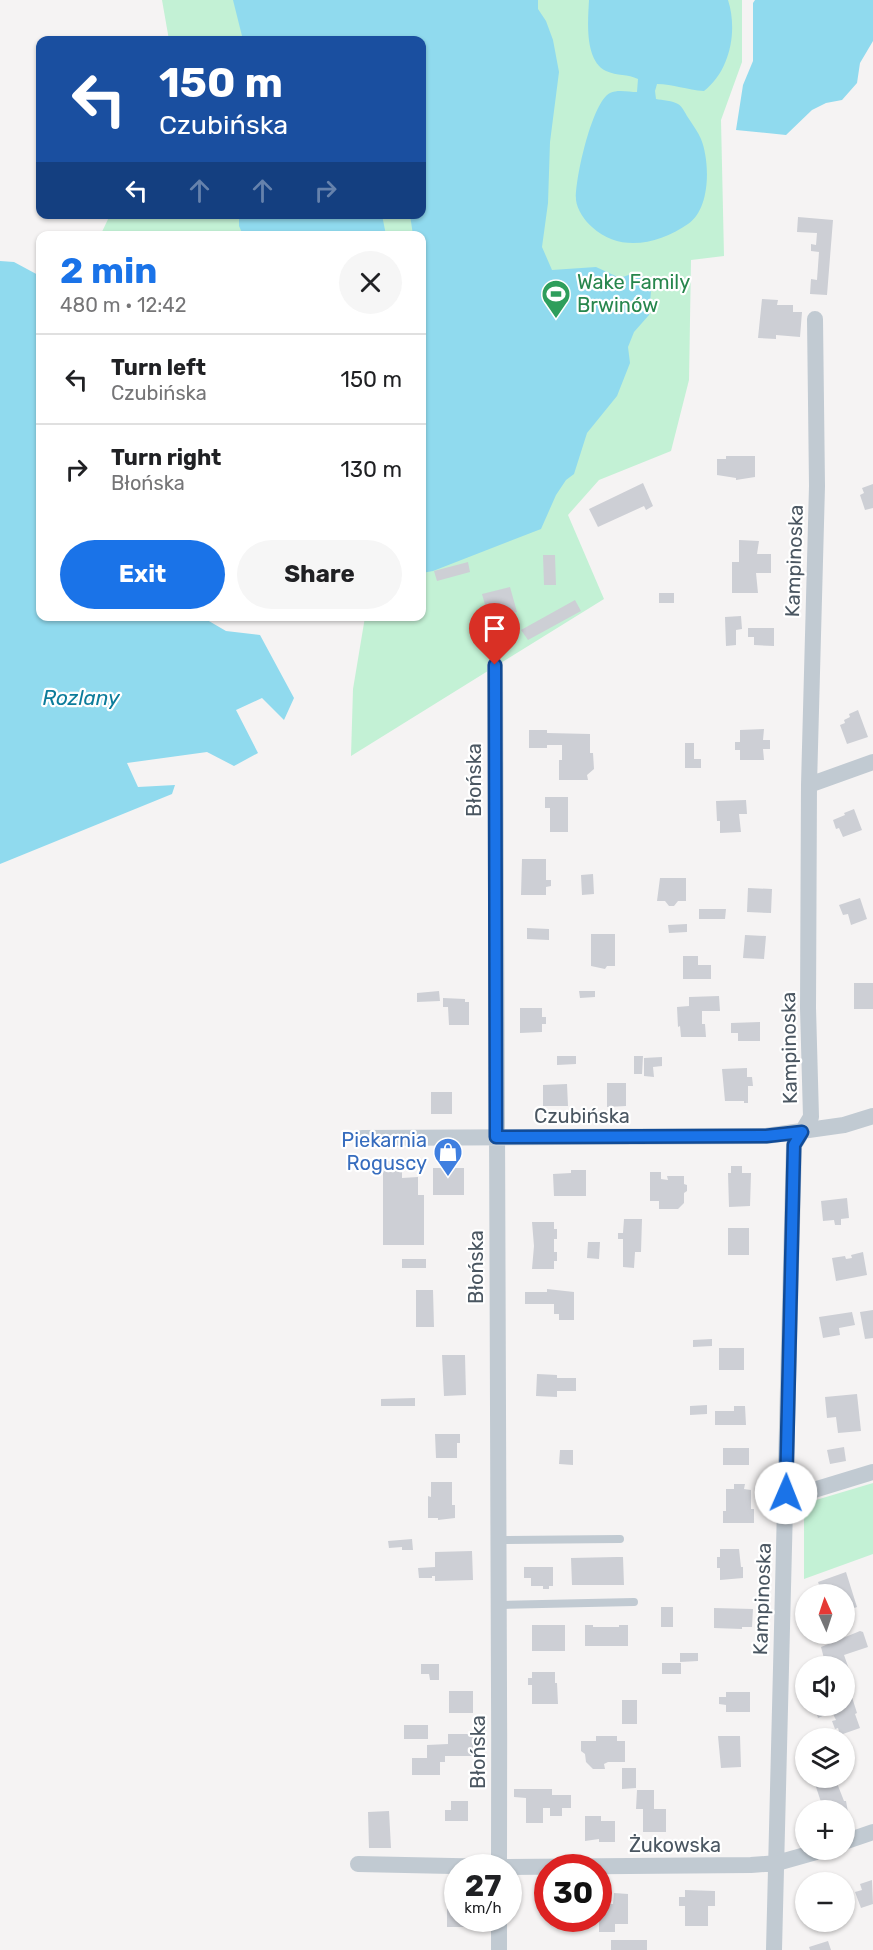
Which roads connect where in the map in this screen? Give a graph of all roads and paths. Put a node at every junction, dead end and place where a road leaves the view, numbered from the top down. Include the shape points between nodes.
1 (815, 319) dead end
2 (495, 665) dead end
3 (873, 762) edge
4 (809, 785) junction
5 (873, 1116) edge
6 (802, 1132) junction
7 (496, 1137) junction
8 (362, 1138) dead end
9 (873, 1472) edge
10 (786, 1493) junction
11 (499, 1539) junction
12 (621, 1539) dead end
13 (634, 1602) dead end
14 (500, 1605) junction
15 (873, 1832) edge
16 (855, 1838) edge
17 (499, 1854) edge
18 (795, 1858) edge
19 (777, 1863) junction
20 (358, 1864) dead end
21 (444, 1866) edge
22 (522, 1867) edge
23 (499, 1932) edge
24 (499, 1950) edge
25 (774, 1950) edge

1 - 4 street, Kampinoska via 817,486
2 - 7 street, Błońska
3 - 4 street
4 - 6 street, Kampinoska via 811,1118
5 - 6 street, Czubińska
6 - 7 street, Czubińska via 766,1136
6 - 10 street, Kampinoska via 794,1145
7 - 8 street, Czubińska
7 - 11 street, Błońska
9 - 10 street via 804,1493
10 - 19 street, Kampinoska
11 - 12 lane
11 - 14 street, Błońska
13 - 14 lane
14 - 17 street, Błońska
15 - 16 street
18 - 19 street, Żukowska
19 - 22 street, Żukowska
19 - 25 street, Kampinoska
20 - 21 street, Żukowska
23 - 24 street

